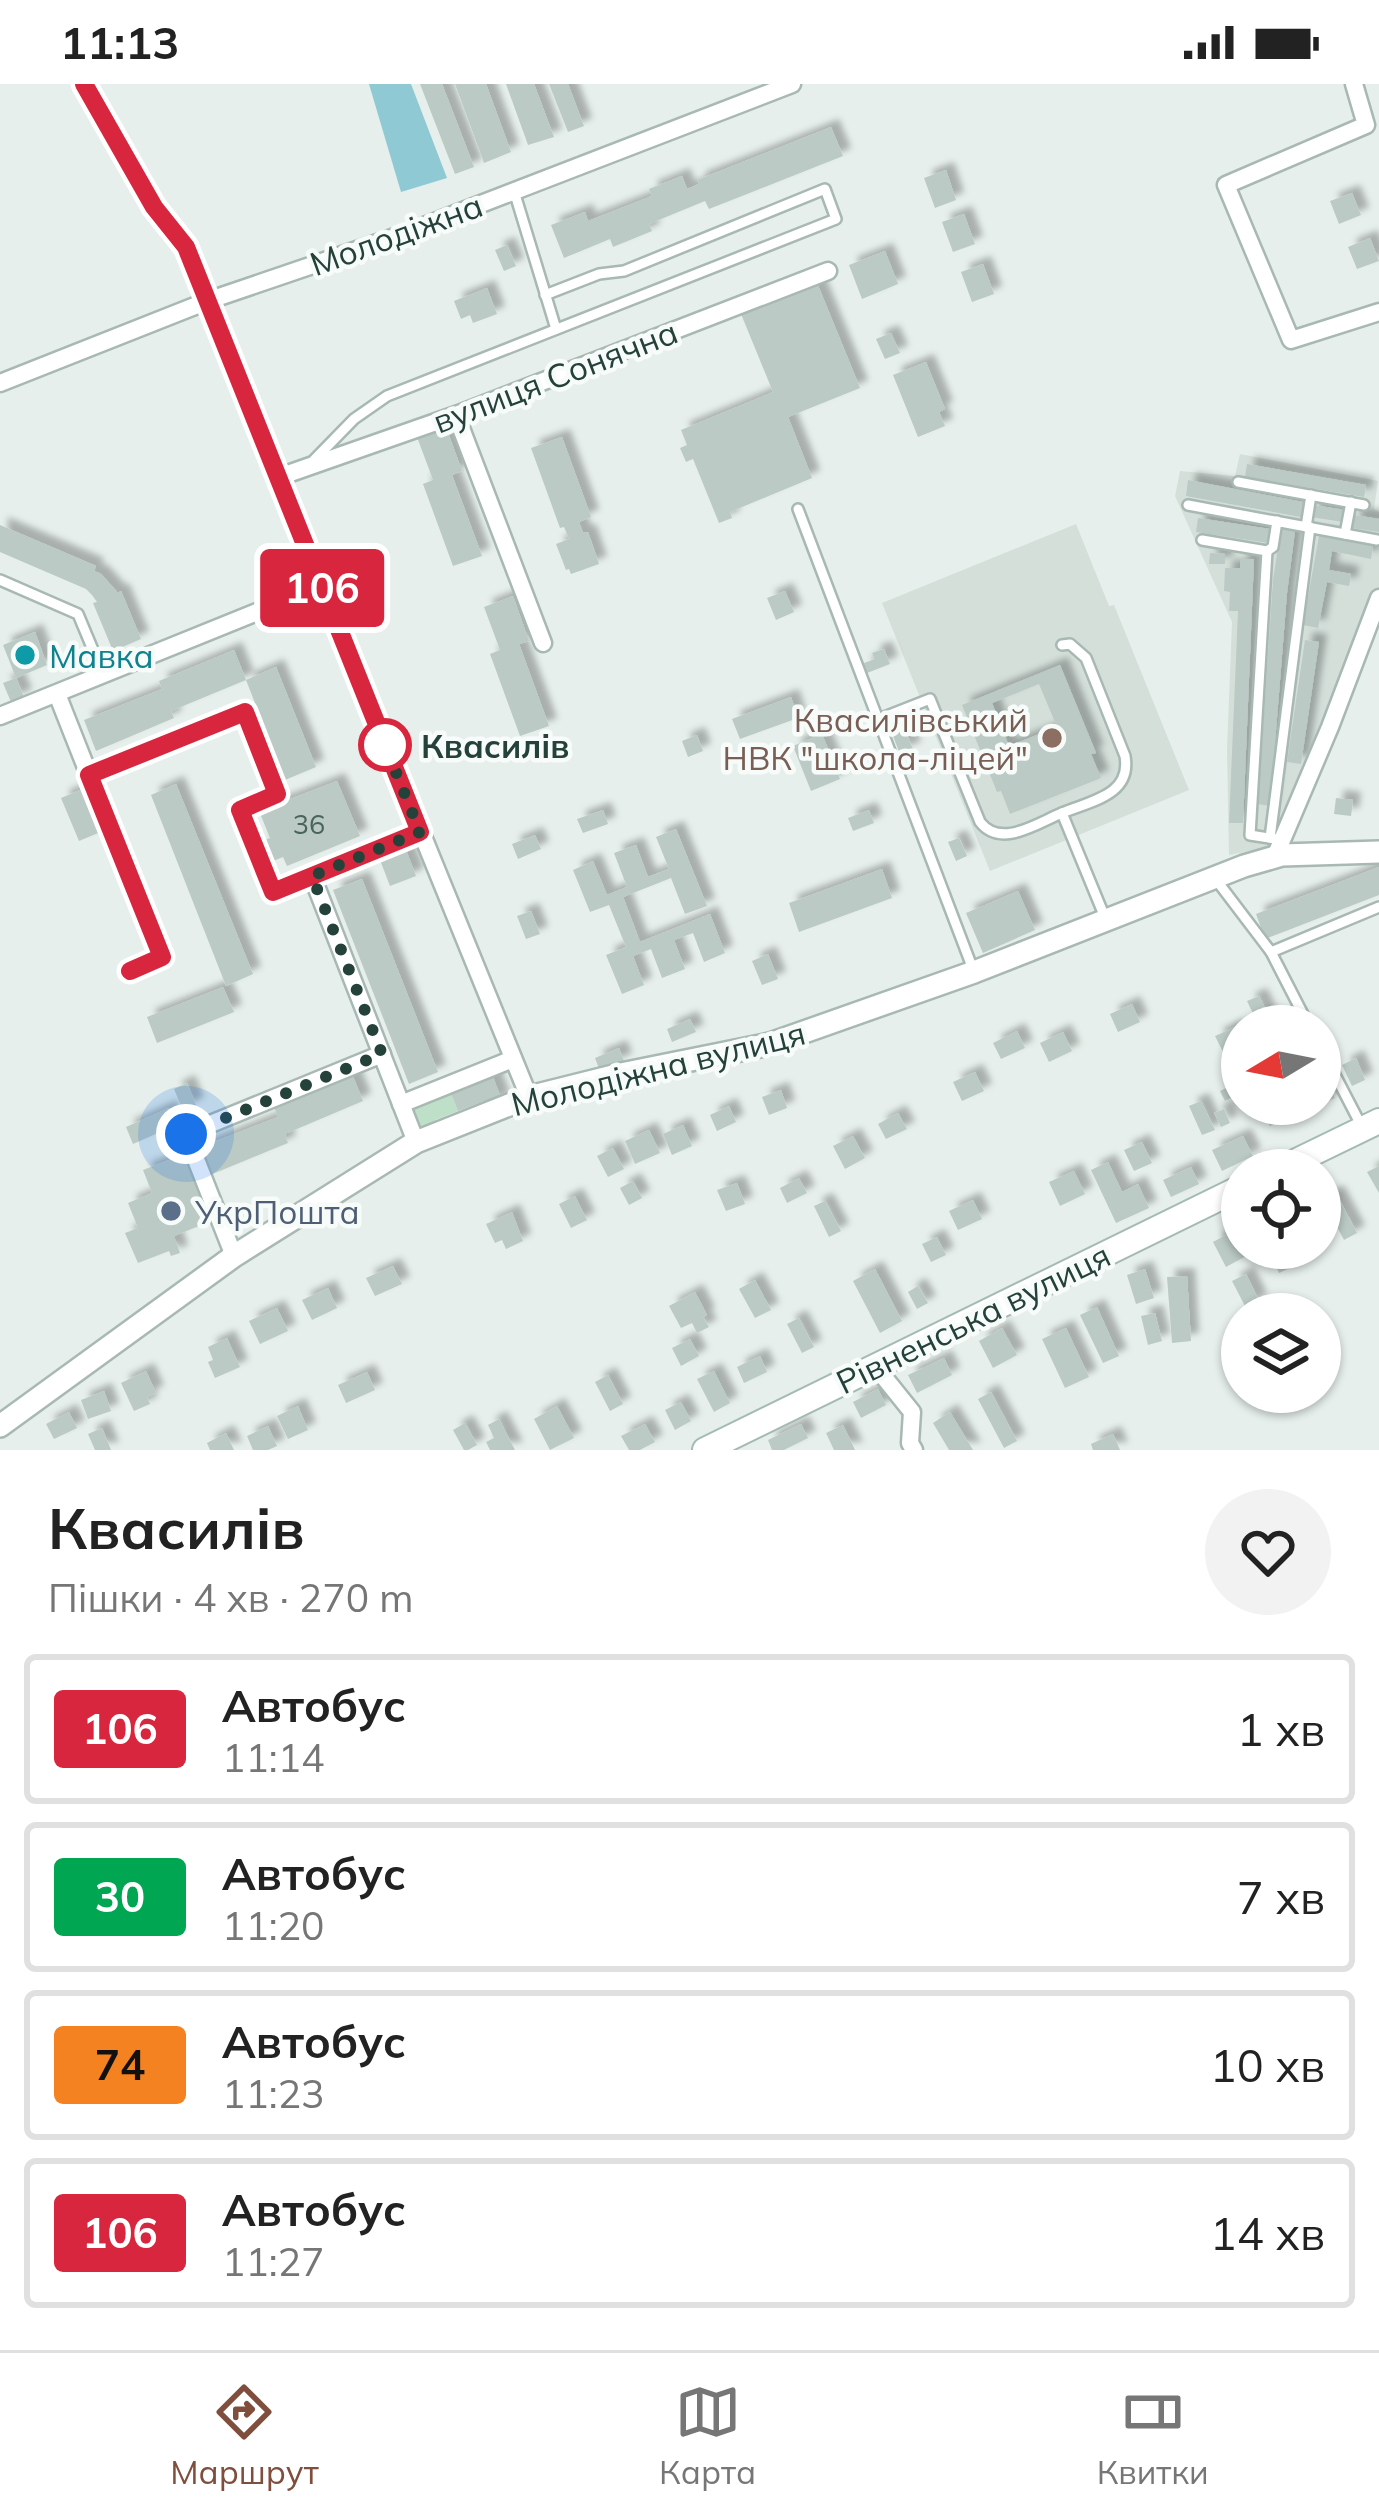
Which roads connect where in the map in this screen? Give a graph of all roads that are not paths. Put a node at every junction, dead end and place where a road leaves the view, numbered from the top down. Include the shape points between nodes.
1 (84, 84) edge
2 (792, 84) edge
3 (1354, 84) edge
4 (514, 191) junction
5 (829, 271) dead end
6 (544, 295) junction
7 (210, 300) junction
8 (1379, 312) edge
9 (556, 329) junction
10 (0, 383) edge
11 (456, 416) junction
12 (307, 466) junction
13 (280, 477) junction
14 (1238, 482) dead end
15 (1311, 495) junction
16 (1351, 502) junction
17 (1188, 505) dead end
18 (1364, 505) dead end
19 (798, 509) dead end
20 (1277, 521) junction
21 (1308, 527) junction
22 (1345, 534) junction
23 (1202, 540) dead end
24 (1377, 540) edge
25 (1268, 551) junction
26 (0, 580) edge
27 (321, 586) junction
28 (1379, 598) edge
29 (543, 643) dead end
30 (1062, 645) dead end
31 (103, 674) junction
32 (57, 694) junction
33 (0, 716) edge
34 (879, 719) junction
35 (89, 775) junction
36 (1062, 813) junction
37 (420, 832) junction
38 (1275, 846) junction
39 (1379, 852) edge
40 (312, 876) junction
41 (1214, 877) junction
42 (1379, 907) edge
43 (1106, 920) junction
44 (1271, 952) junction
45 (130, 971) dead end
46 (974, 972) junction
47 (1299, 1005) edge
48 (382, 1054) junction
49 (513, 1059) junction
50 (1341, 1085) edge
51 (529, 1097) junction
52 (401, 1104) junction
53 (1371, 1125) edge
54 (416, 1142) junction
55 (1321, 1149) edge
56 (1221, 1197) edge
57 (234, 1256) junction
58 (875, 1366) junction
59 (0, 1426) edge
60 (705, 1450) edge
61 (914, 1450) edge

1 - 7 lane
2 - 4 street, Молодіжна
3 - 8 street via 1366,125 1226,185 1291,340
4 - 6 lane
4 - 7 street, Молодіжна
5 - 11 street, вулиця Сонячна
6 - 9 lane
6 - 9 lane via 825,189 836,218
7 - 10 street, Молодіжна
7 - 13 street
9 - 12 lane via 387,396
11 - 12 street, вулиця Сонячна
11 - 29 street
12 - 13 street, вулиця Сонячна
13 - 27 street
14 - 15 lane
15 - 16 lane
15 - 21 lane
16 - 18 lane
16 - 22 lane
17 - 20 lane
19 - 34 lane
20 - 21 lane
20 - 25 lane
21 - 22 lane
21 - 38 lane
22 - 24 lane
23 - 25 lane
25 - 38 lane via 1250,835
26 - 31 lane via 78,614
27 - 31 street
27 - 37 street
28 - 38 street
30 - 36 lane via 1086,658 1127,770 1115,790
31 - 32 street
32 - 33 street
32 - 35 street
34 - 36 lane via 930,699 986,830 1003,836
34 - 46 lane
35 - 40 street via 245,712 277,794 240,810 273,892
35 - 45 street via 162,957
36 - 43 lane
37 - 40 street
37 - 49 street
38 - 39 street, Молодіжна вулиця via 1282,855
38 - 41 street, Молодіжна вулиця
40 - 48 street
41 - 43 street, Молодіжна вулиця
41 - 44 lane
42 - 44 lane
43 - 46 street, Молодіжна вулиця
44 - 47 lane
46 - 51 street, Молодіжна вулиця via 770,1044
48 - 52 street
48 - 57 street via 186,1134
49 - 51 street
49 - 52 street
50 - 53 lane
51 - 54 street, Молодіжна вулиця
52 - 54 street
53 - 55 main road
54 - 57 street, Молодіжна вулиця
56 - 58 main road, Рівненська вулиця
57 - 59 street, Молодіжна вулиця
58 - 60 main road, Рівненська вулиця
58 - 61 street via 912,1412

